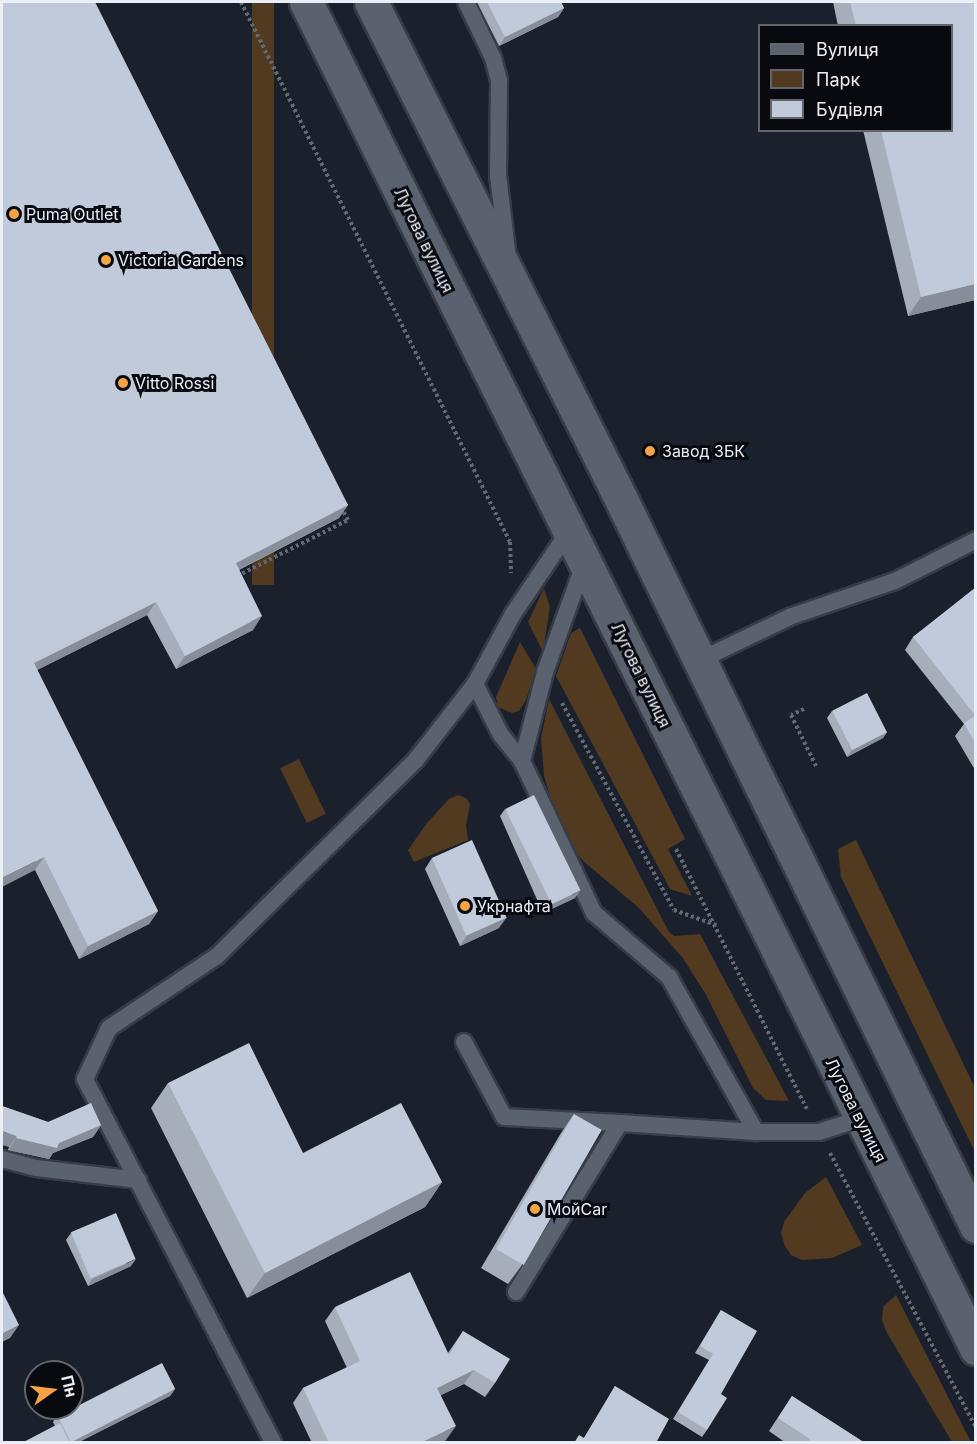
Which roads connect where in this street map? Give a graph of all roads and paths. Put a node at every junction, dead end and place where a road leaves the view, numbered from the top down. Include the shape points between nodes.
1 (241, 2) edge
2 (306, 2) edge
3 (371, 2) edge
4 (466, 2) edge
5 (512, 285) junction
6 (338, 499) edge
7 (569, 531) junction
8 (975, 540) edge
9 (585, 561) junction
10 (228, 580) edge
11 (513, 614) junction
12 (698, 661) junction
13 (545, 672) junction
14 (476, 684) junction
15 (804, 709) dead end
16 (522, 760) junction
17 (817, 768) dead end
18 (676, 849) dead end
19 (716, 925) junction
20 (464, 1042) dead end
21 (860, 1119) junction
22 (620, 1124) junction
23 (756, 1132) junction
24 (819, 1132) junction
25 (2, 1159) edge
26 (138, 1180) junction
27 (975, 1225) edge
28 (516, 1292) dead end
29 (975, 1348) edge
30 (975, 1428) edge
31 (273, 1443) edge

1 - 11 path via 510,542
2 - 7 main road, Лугова вулиця
3 - 5 main road
4 - 5 lane via 493,58 499,81 498,175
5 - 12 main road
6 - 10 path via 348,520
7 - 9 main road, Лугова вулиця
7 - 11 lane
8 - 12 lane via 895,581 792,616
9 - 13 lane
9 - 21 main road, Лугова вулиця
11 - 14 lane
12 - 27 main road
13 - 16 lane
13 - 19 path via 674,910
14 - 16 lane via 501,735
14 - 26 lane via 416,761 217,956 109,1028 85,1079
15 - 17 path via 791,715
16 - 23 lane via 594,913 669,976
18 - 19 path
19 - 24 path
20 - 22 lane via 504,1117
21 - 24 lane
21 - 29 main road, Лугова вулиця
22 - 23 lane
22 - 28 lane
23 - 24 lane
24 - 30 path
25 - 26 lane via 36,1168
26 - 31 lane

